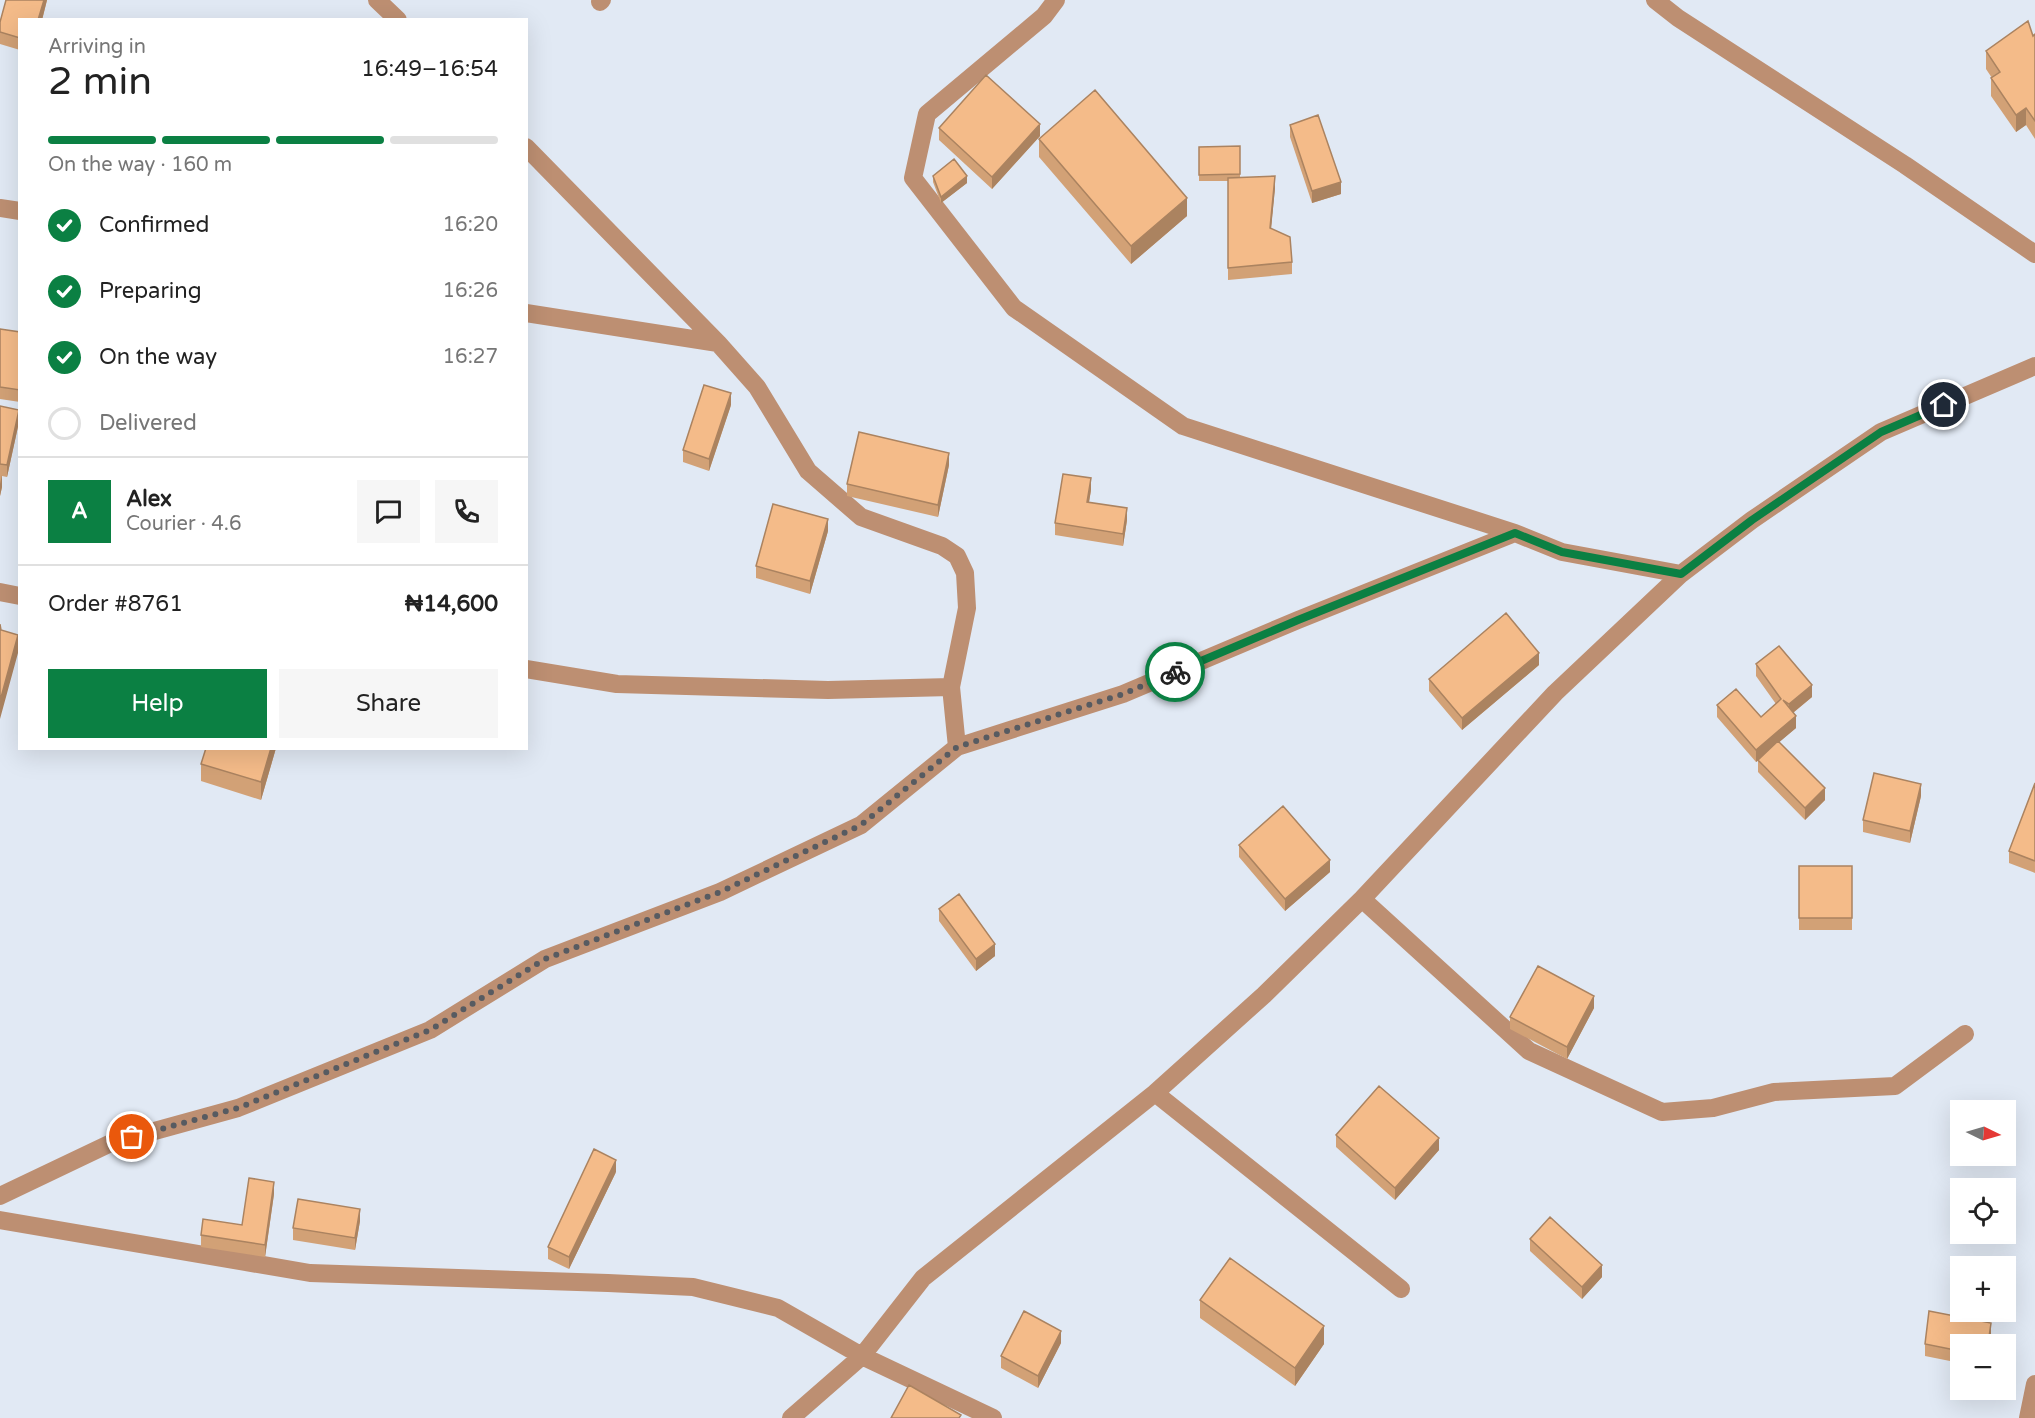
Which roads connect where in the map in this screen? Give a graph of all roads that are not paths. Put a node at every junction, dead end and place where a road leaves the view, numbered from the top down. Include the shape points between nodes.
1 (377, 0) edge
2 (1056, 0) edge
3 (1655, 0) edge
4 (396, 18) edge
5 (528, 149) edge
6 (0, 208) edge
7 (18, 211) edge
8 (2035, 254) edge
9 (528, 313) edge
10 (718, 343) junction
11 (2035, 366) edge
12 (1515, 533) junction
13 (1681, 574) junction
14 (0, 592) edge
15 (18, 596) edge
16 (528, 669) edge
17 (951, 687) junction
18 (957, 747) junction
19 (1362, 899) junction
20 (1965, 1034) dead end
21 (1155, 1094) junction
22 (0, 1196) edge
23 (0, 1220) edge
24 (1401, 1289) dead end
25 (862, 1356) junction
26 (2035, 1384) edge
27 (792, 1418) edge
28 (993, 1418) edge
29 (2028, 1418) edge

1 - 4 street
2 - 12 street via 1044,16 927,114 913,178 1014,308 1183,426
3 - 8 street
5 - 10 street
6 - 7 street
9 - 10 street
10 - 17 street via 757,387 808,471 861,517 942,546 957,556 965,573 967,608
11 - 13 street via 1881,432
12 - 13 street via 1562,552
12 - 18 street via 1123,694
13 - 19 street via 1555,693
14 - 15 street
16 - 17 street via 616,684 828,690
17 - 18 street
18 - 22 street via 861,825 720,892 545,959 430,1030 238,1108 111,1143
19 - 20 street via 1528,1052 1662,1112 1713,1108 1774,1092 1895,1086
19 - 21 street
21 - 24 street
21 - 25 street via 923,1278
23 - 25 street via 310,1273 693,1287 778,1308
25 - 27 street
25 - 28 street
26 - 29 street

